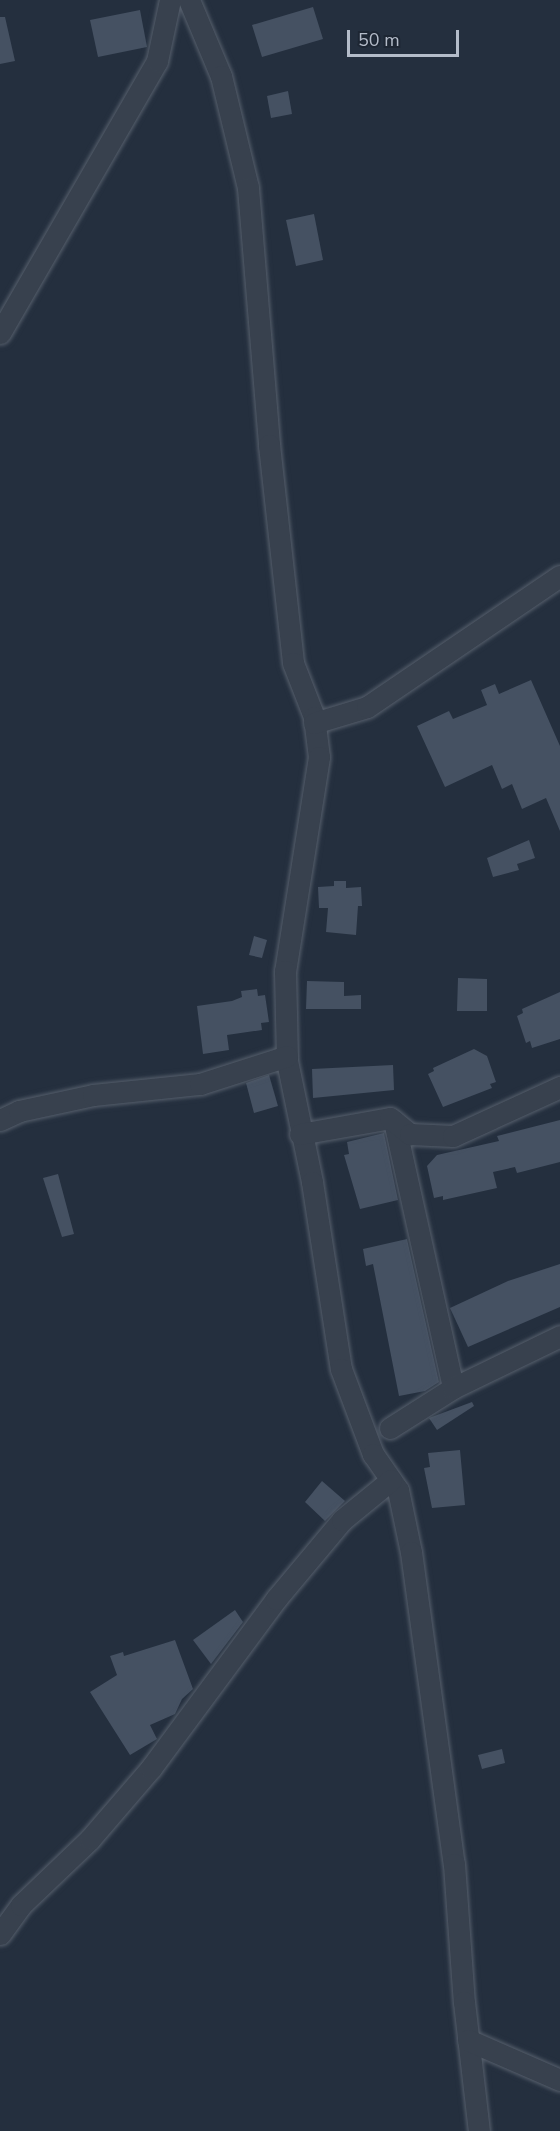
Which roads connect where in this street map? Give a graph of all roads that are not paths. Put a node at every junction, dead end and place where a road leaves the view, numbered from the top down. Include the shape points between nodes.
1 (170, 0) edge
2 (189, 0) edge
3 (0, 333) edge
4 (560, 576) edge
5 (315, 723) junction
6 (287, 1056) junction
7 (560, 1087) edge
8 (0, 1120) edge
9 (394, 1121) junction
10 (300, 1134) junction
11 (560, 1336) edge
12 (453, 1388) junction
13 (390, 1428) dead end
14 (391, 1480) junction
15 (0, 1934) edge
16 (468, 2040) junction
17 (560, 2080) edge
18 (479, 2131) edge

1 - 3 street via 157,61
2 - 5 street via 221,76 248,188 269,445 293,663
4 - 5 street via 367,707
5 - 6 street via 319,757 285,971
6 - 8 street via 200,1084 93,1095 19,1111
6 - 10 street
7 - 9 street via 453,1136 410,1134
9 - 10 street via 390,1118
9 - 12 street
10 - 14 street via 312,1182 341,1370 373,1454
11 - 12 street
12 - 13 street
14 - 15 street via 342,1520 276,1599 152,1768 90,1839 21,1905
14 - 16 street via 398,1490 411,1552 454,1864
16 - 17 street
16 - 18 street

